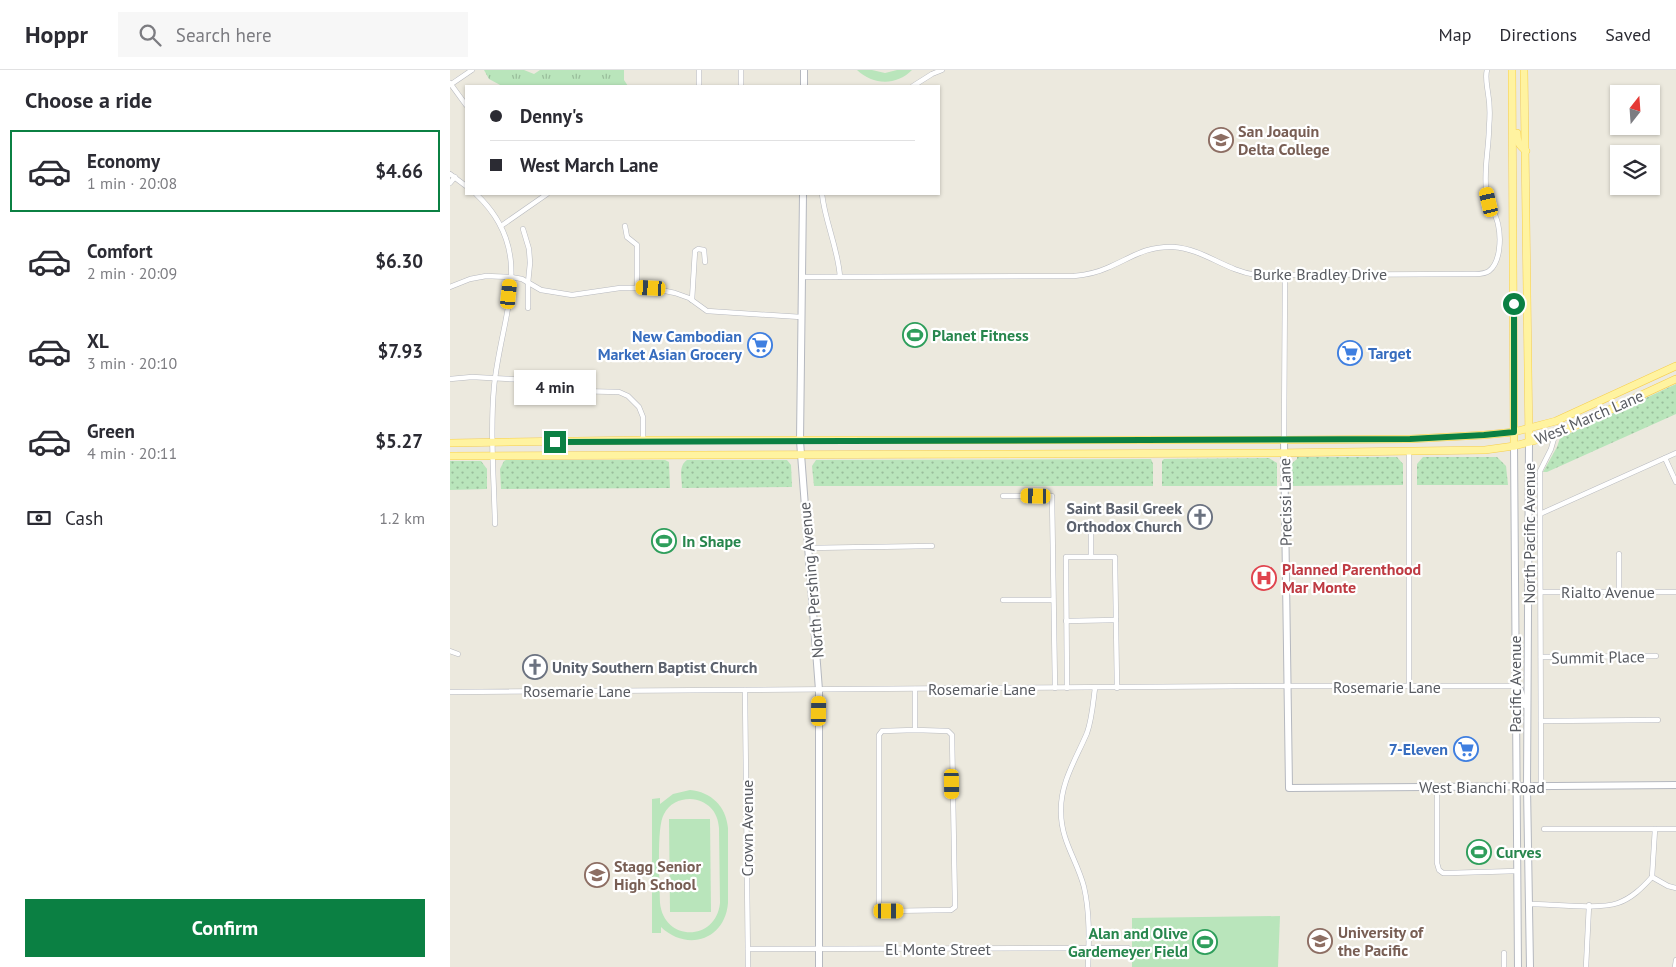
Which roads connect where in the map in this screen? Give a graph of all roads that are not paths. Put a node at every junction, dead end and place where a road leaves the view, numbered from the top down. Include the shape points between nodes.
1 (472, 70) edge
2 (699, 70) edge
3 (741, 70) edge
4 (804, 70) edge
5 (942, 70) edge
6 (1512, 70) edge
7 (1524, 70) edge
8 (1485, 72) edge
9 (450, 84) edge
10 (699, 85) edge
11 (741, 85) edge
12 (804, 85) edge
13 (915, 85) edge
14 (1512, 94) junction
15 (465, 104) edge
16 (1526, 151) junction
17 (452, 175) edge
18 (450, 183) edge
19 (465, 185) edge
20 (477, 195) edge
21 (546, 195) edge
22 (803, 195) edge
23 (822, 195) edge
24 (501, 226) junction
25 (625, 226) dead end
26 (523, 229) dead end
27 (705, 262) dead end
28 (1285, 275) junction
29 (511, 277) junction
30 (802, 277) junction
31 (840, 277) junction
32 (528, 283) junction
33 (450, 287) edge
34 (636, 287) junction
35 (692, 300) junction
36 (528, 308) dead end
37 (801, 317) junction
38 (1676, 366) edge
39 (450, 379) edge
40 (495, 379) junction
41 (1676, 379) edge
42 (1529, 428) junction
43 (1514, 432) junction
44 (1555, 435) junction
45 (643, 440) junction
46 (1284, 440) junction
47 (800, 441) junction
48 (1529, 442) junction
49 (450, 443) edge
50 (493, 443) junction
51 (1514, 446) junction
52 (1409, 452) junction
53 (1284, 453) junction
54 (1676, 453) edge
55 (493, 455) junction
56 (800, 455) junction
57 (450, 456) edge
58 (1665, 458) junction
59 (1676, 482) edge
60 (1002, 496) dead end
61 (1540, 514) junction
62 (495, 524) dead end
63 (1091, 528) dead end
64 (932, 546) dead end
65 (808, 548) junction
66 (1619, 554) dead end
67 (1091, 557) junction
68 (1541, 592) junction
69 (1619, 592) junction
70 (1676, 592) edge
71 (1003, 600) dead end
72 (1053, 600) junction
73 (1116, 620) junction
74 (1066, 621) junction
75 (450, 651) edge
76 (458, 654) dead end
77 (1656, 656) dead end
78 (1541, 657) junction
79 (1288, 686) junction
80 (1409, 686) junction
81 (1515, 686) junction
82 (1055, 688) junction
83 (1067, 688) junction
84 (1094, 688) junction
85 (1117, 688) junction
86 (914, 689) junction
87 (745, 690) junction
88 (819, 690) junction
89 (450, 692) edge
90 (1528, 714) junction
91 (1658, 720) dead end
92 (1542, 721) junction
93 (916, 730) junction
94 (1676, 785) edge
95 (1542, 786) junction
96 (1437, 787) junction
97 (1516, 787) junction
98 (1527, 787) junction
99 (1289, 788) joint
100 (1544, 829) dead end
101 (1655, 829) junction
102 (1676, 829) edge
103 (1517, 872) junction
104 (1652, 877) junction
105 (1676, 888) edge
106 (1529, 904) junction
107 (1589, 906) junction
108 (748, 948) junction
109 (1128, 948) dead end
110 (818, 949) junction
111 (1088, 949) junction
112 (1504, 953) dead end
113 (1676, 960) edge
114 (748, 967) edge
115 (819, 967) edge
116 (1088, 967) edge
117 (1504, 967) edge
118 (1518, 967) edge
119 (1530, 967) edge
120 (1586, 967) edge
121 (1675, 967) edge

1 - 9 street
2 - 10 street
3 - 11 street
4 - 12 main road
5 - 13 street
6 - 14 main road, Pacific Avenue
7 - 16 main road, North Pacific Avenue
8 - 28 street, Burke Bradley Drive via 1490,128 1486,189 1499,232 1497,255 1490,270 1474,274
9 - 15 street
14 - 16 main road via 1516,99 1517,140
14 - 43 main road, Pacific Avenue
16 - 42 main road, North Pacific Avenue
17 - 18 street
17 - 19 street
20 - 24 street
21 - 24 street
22 - 30 main road, North Pershing Avenue
23 - 31 street via 838,255
24 - 29 street via 511,254
25 - 34 street via 627,237 637,245
26 - 32 street via 529,249
27 - 35 street via 704,250 695,251
28 - 31 street, Burke Bradley Drive via 1245,274 1195,251 1172,247 1140,252 1103,270 1074,276
28 - 46 street, Precissi Lane
29 - 32 street
29 - 33 street via 486,276
29 - 40 street
30 - 31 street, Burke Bradley Drive
30 - 37 main road, North Pershing Avenue
32 - 34 street via 541,290 572,295
32 - 36 street
34 - 35 street via 660,289
35 - 37 street via 707,311
37 - 47 main road, North Pershing Avenue
38 - 42 main road, West March Lane via 1556,421
39 - 40 street
40 - 45 street via 526,380 577,391 624,394 636,402 641,412
40 - 50 street
41 - 44 main road, West March Lane
42 - 43 main road, West March Lane
42 - 48 main road, North Pacific Avenue
43 - 46 main road, West March Lane via 1410,439
43 - 51 main road, Pacific Avenue
44 - 48 main road, West March Lane
44 - 61 street, Pacific Avenue via 1540,471
45 - 47 main road, West March Lane
45 - 50 main road, West March Lane
46 - 47 main road, West March Lane
46 - 53 main road, Precissi Lane
47 - 56 main road, North Pershing Avenue
48 - 51 main road, West March Lane
48 - 90 main road, North Pacific Avenue
49 - 50 main road, West March Lane
50 - 55 street
51 - 52 main road, West March Lane
51 - 81 main road, Pacific Avenue
52 - 53 main road, West March Lane
52 - 80 street
53 - 56 main road, West March Lane
53 - 79 main road, Precissi Lane
54 - 58 street
55 - 56 main road, West March Lane
55 - 57 main road, West March Lane
55 - 62 street
56 - 65 main road, North Pershing Avenue
58 - 59 street
58 - 61 street
60 - 72 street via 1052,496
61 - 68 street, Pacific Avenue
63 - 67 street
64 - 65 street
65 - 88 main road, North Pershing Avenue
66 - 69 street
67 - 73 street via 1115,557
67 - 74 street via 1066,557
68 - 69 street, Rialto Avenue
68 - 78 street, Pacific Avenue
69 - 70 street, Rialto Avenue
71 - 72 street
72 - 82 street
73 - 74 street
73 - 85 street
74 - 83 street
75 - 76 street
77 - 78 street, Summit Place
78 - 92 street, Pacific Avenue
79 - 80 street, Rosemarie Lane
79 - 85 street, Rosemarie Lane
79 - 99 main road, Precissi Lane
80 - 81 street, Rosemarie Lane
81 - 90 main road via 1520,690
81 - 97 main road, Pacific Avenue
82 - 83 street, Rosemarie Lane
82 - 86 street, Rosemarie Lane
83 - 84 street, Rosemarie Lane
84 - 85 street, Rosemarie Lane
84 - 111 street via 1088,731 1063,788 1061,810 1063,833 1085,894
86 - 88 street, Rosemarie Lane
86 - 93 street
87 - 88 street, Rosemarie Lane
87 - 89 street, Rosemarie Lane
87 - 108 street, Crown Avenue
88 - 110 main road, North Pershing Avenue
90 - 98 main road, North Pacific Avenue
91 - 92 street
92 - 95 street, Pacific Avenue
93 - 93 street via 882,731 878,735 879,906 886,911 951,910 955,907 952,735 948,731
94 - 95 main road, West Bianchi Road
95 - 98 main road, West Bianchi Road
96 - 97 main road, West Bianchi Road
96 - 99 main road, West Bianchi Road
96 - 103 street via 1436,863 1439,870
97 - 98 main road, West Bianchi Road
97 - 103 main road, Pacific Avenue
98 - 106 main road, North Pacific Avenue
100 - 101 street
101 - 102 street
101 - 104 street
103 - 106 main road via 1521,897
103 - 118 main road, Pacific Avenue
104 - 105 street
104 - 107 street via 1639,891 1617,903
106 - 107 street
106 - 119 main road, North Pacific Avenue
107 - 120 street
108 - 110 street, El Monte Street
108 - 114 street, Crown Avenue
109 - 111 street, El Monte Street
110 - 111 street, El Monte Street
110 - 115 main road, North Pershing Avenue
111 - 116 street
112 - 117 street
113 - 121 street

